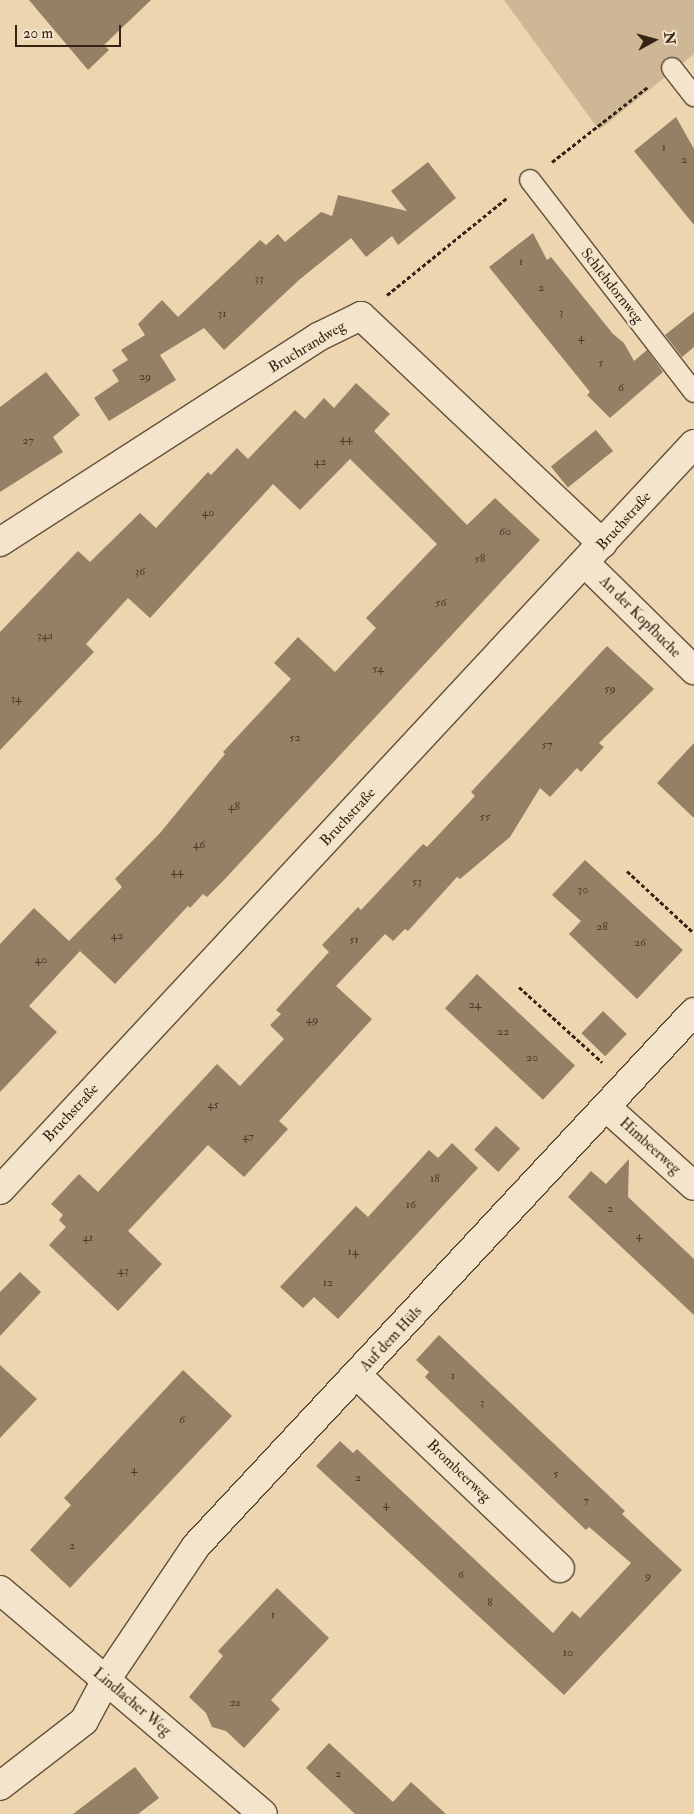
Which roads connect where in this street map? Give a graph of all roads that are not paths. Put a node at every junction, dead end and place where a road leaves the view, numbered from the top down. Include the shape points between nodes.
1 (672, 68) dead end
2 (694, 96) edge
3 (530, 180) dead end
4 (694, 392) edge
5 (694, 444) edge
6 (0, 542) edge
7 (594, 554) junction
8 (694, 670) edge
9 (694, 1012) edge
10 (606, 1106) junction
11 (694, 1186) edge
12 (0, 1190) edge
13 (357, 1375) junction
14 (560, 1568) dead end
15 (0, 1590) edge
16 (106, 1680) junction
17 (0, 1786) edge
18 (263, 1814) edge

1 - 2 lane
3 - 4 lane, Schlehdornweg
5 - 7 street, Bruchstraße
6 - 7 street, Bruchrandweg via 318,337 361,316
7 - 8 street, An der Kopfbuche
7 - 12 street, Bruchstraße
9 - 10 street, Auf dem Hüls
10 - 11 street, Himbeerweg
10 - 13 street, Auf dem Hüls
13 - 14 street, Brombeerweg
13 - 16 street, Auf dem Hüls via 196,1546
15 - 16 street, Lindlacher Weg
16 - 17 street, Auf dem Hüls via 84,1722
16 - 18 street, Lindlacher Weg

